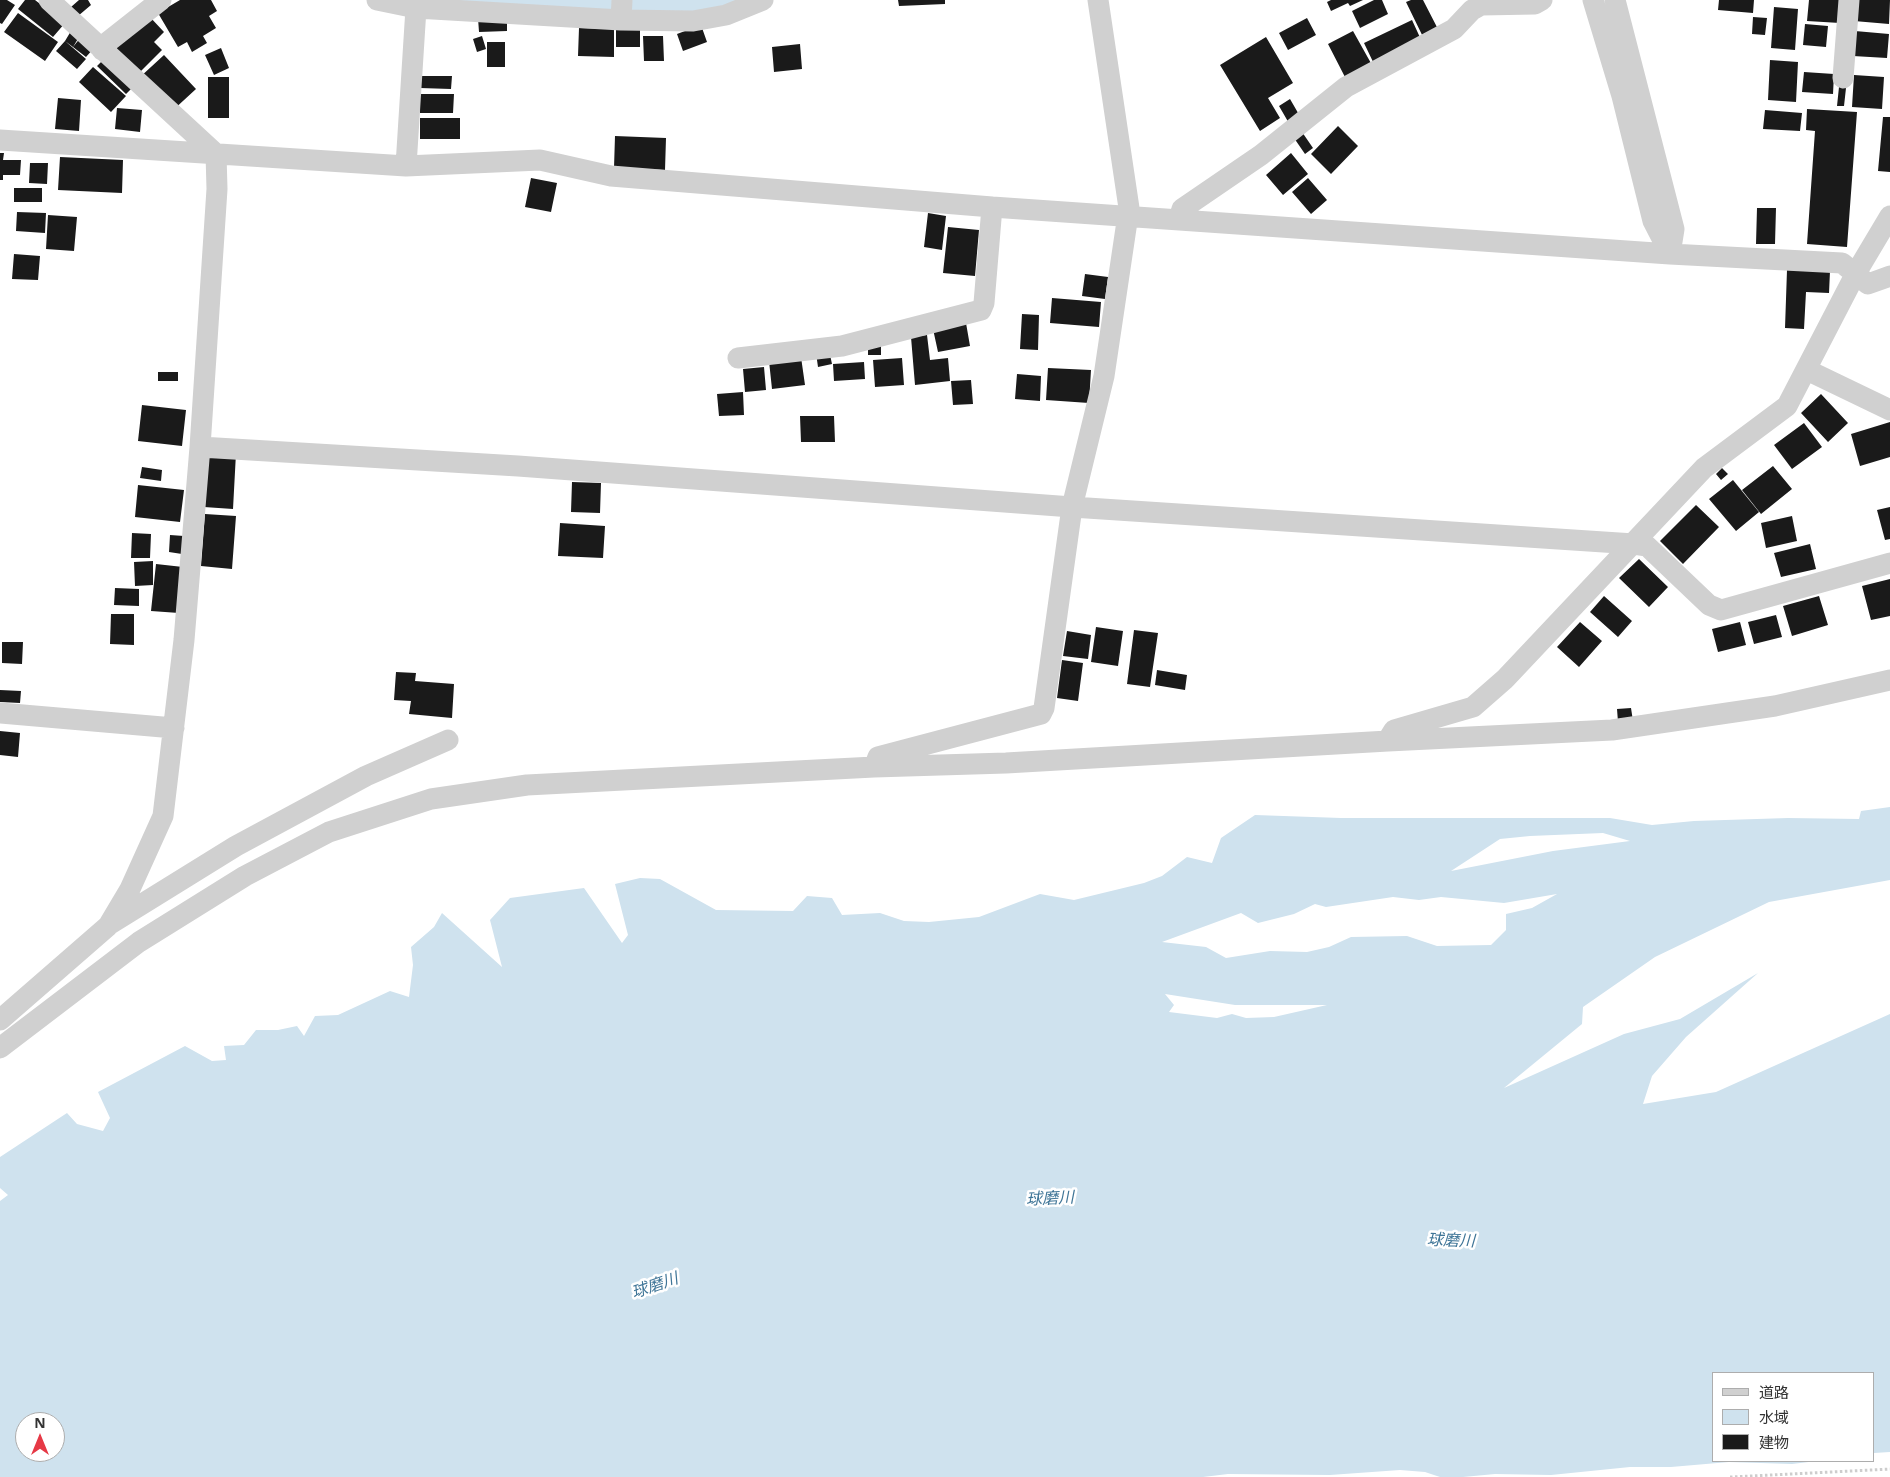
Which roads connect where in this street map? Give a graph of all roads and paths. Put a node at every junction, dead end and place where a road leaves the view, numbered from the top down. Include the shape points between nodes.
1 (49, 0) edge
2 (161, 0) edge
3 (377, 0) edge
4 (763, 0) edge
5 (1098, 0) edge
6 (1542, 0) edge
7 (1593, 0) edge
8 (1615, 0) edge
9 (1848, 0) edge
10 (416, 8) junction
11 (621, 10) edge
12 (102, 50) junction
13 (1843, 78) dead end
14 (0, 140) edge
15 (216, 154) junction
16 (406, 166) junction
17 (992, 207) junction
18 (1128, 216) junction
19 (1890, 216) edge
20 (1179, 220) junction
21 (1670, 254) junction
22 (1856, 273) junction
23 (1890, 276) edge
24 (738, 358) dead end
25 (1807, 370) junction
26 (1890, 410) edge
27 (200, 447) junction
28 (1072, 507) junction
29 (1634, 544) junction
30 (1890, 563) edge
31 (1890, 680) edge
32 (0, 713) edge
33 (174, 728) junction
34 (448, 740) dead end
35 (1388, 741) junction
36 (874, 767) junction
37 (108, 926) junction
38 (1, 1018) edge
39 (0, 1048) edge
40 (1890, 1469) edge
41 (1730, 1477) edge

1 - 12 street
2 - 12 street
3 - 10 street
4 - 11 street via 726,15 693,21
5 - 18 street via 1130,208
6 - 20 street via 1536,4 1481,5 1472,10 1454,29 1346,87 1261,155 1182,209
7 - 21 street via 1622,96 1653,221
8 - 21 street via 1674,229
9 - 13 street
10 - 11 street
10 - 16 street
12 - 15 street
14 - 15 street
15 - 16 street
15 - 27 street via 217,189
16 - 17 street via 540,160 611,176
17 - 18 street
17 - 24 street via 981,310 842,346
18 - 20 street
18 - 28 street via 1104,376
19 - 22 street
20 - 21 street
21 - 22 street via 1842,263
22 - 23 street via 1868,284
22 - 25 street
25 - 26 street
25 - 29 street via 1787,406 1704,468
27 - 28 street via 518,466
27 - 33 street
28 - 29 street
28 - 36 street via 1041,714 878,757
29 - 30 street via 1647,546 1709,606 1721,610
29 - 35 street via 1505,679 1473,707 1394,730
31 - 35 street via 1775,706 1612,730
32 - 33 street
33 - 37 street via 163,816 130,889
34 - 37 street via 366,776 236,846
35 - 36 street via 1006,764
36 - 39 street via 527,785 431,799 329,832 245,876 139,942
37 - 38 street
40 - 41 path

